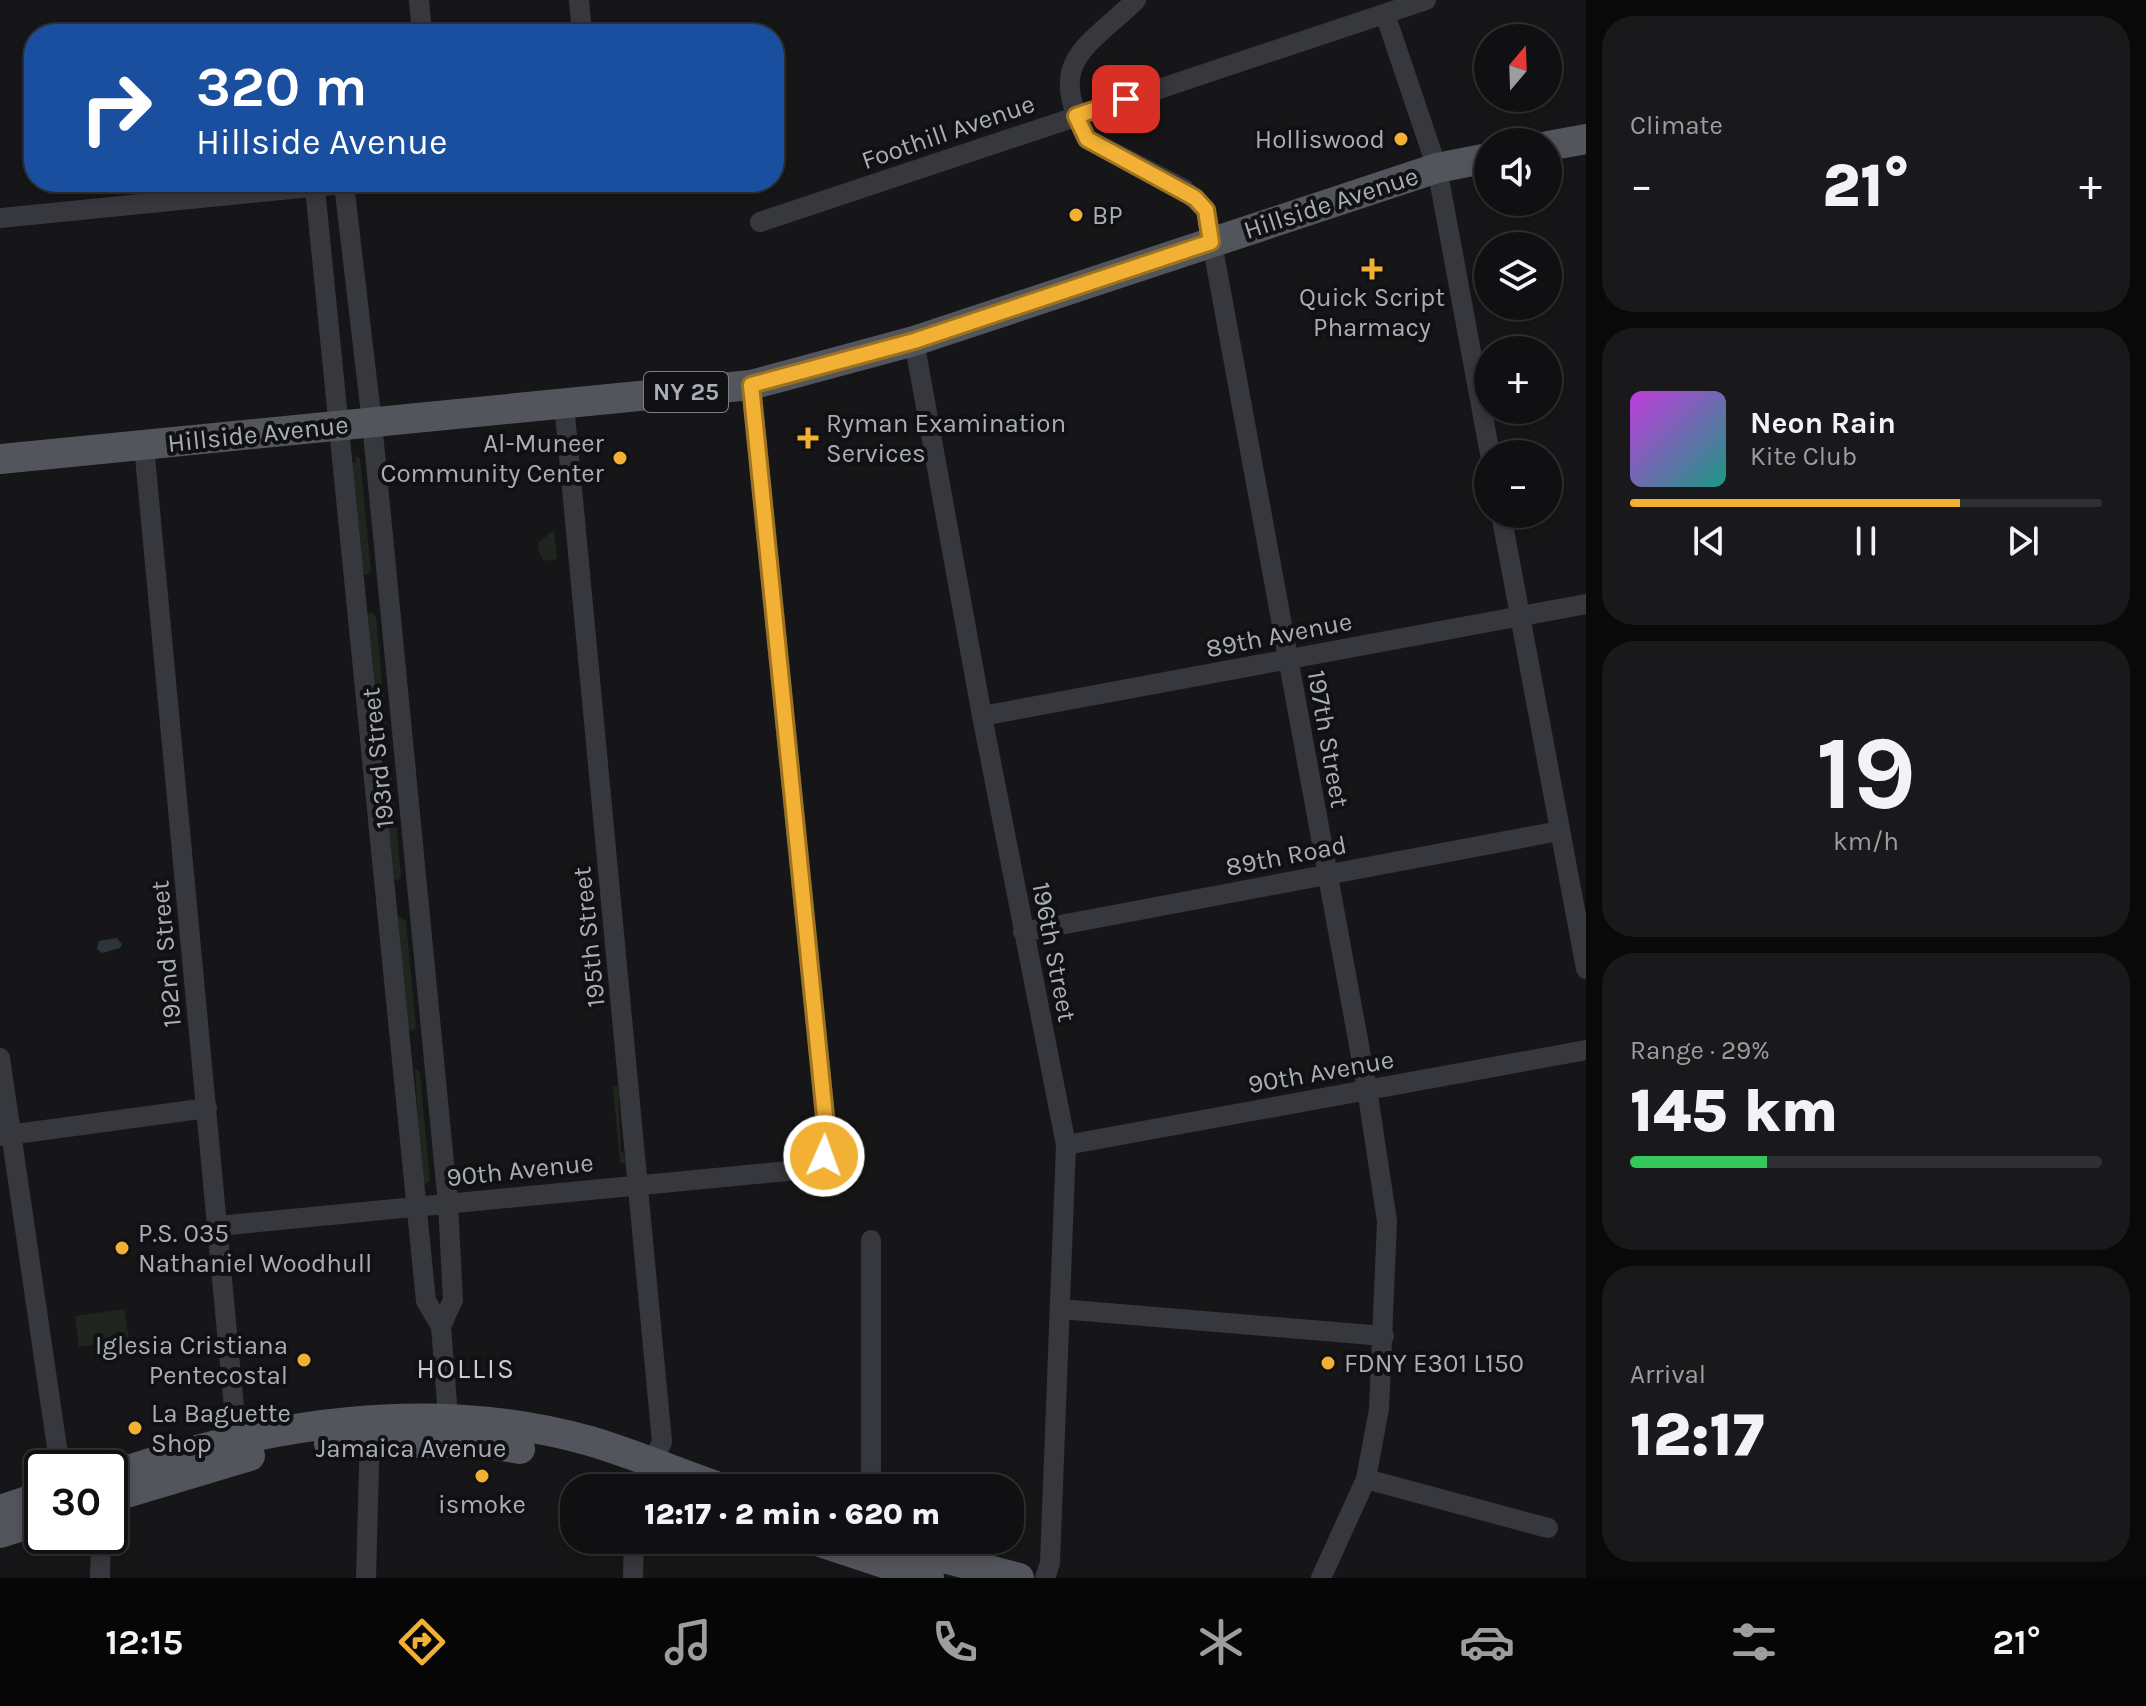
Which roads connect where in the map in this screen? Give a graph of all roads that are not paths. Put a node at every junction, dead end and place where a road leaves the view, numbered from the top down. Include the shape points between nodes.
1 (419, 0) edge
2 (579, 0) edge
3 (1136, 0) edge
4 (1426, 0) edge
5 (1385, 14) junction
6 (421, 24) edge
7 (581, 24) edge
8 (1076, 116) junction
9 (1586, 139) edge
10 (1562, 143) edge
11 (1474, 161) edge
12 (1437, 168) junction
13 (273, 192) edge
14 (315, 192) edge
15 (353, 192) edge
16 (0, 218) edge
17 (760, 222) dead end
18 (1211, 242) junction
19 (357, 296) junction
20 (328, 298) junction
21 (914, 341) junction
22 (751, 385) junction
23 (564, 404) junction
24 (372, 423) junction
25 (340, 425) junction
26 (1487, 440) edge
27 (144, 446) junction
28 (0, 459) edge
29 (1504, 528) edge
30 (388, 593) junction
31 (356, 597) junction
32 (1586, 604) edge
33 (1520, 616) junction
34 (1287, 660) junction
35 (982, 716) junction
36 (403, 748) junction
37 (371, 752) junction
38 (1559, 831) junction
39 (1327, 875) junction
40 (419, 904) junction
41 (387, 908) junction
42 (1023, 932) junction
43 (1586, 969) edge
44 (433, 1048) junction
45 (1586, 1050) edge
46 (401, 1051) junction
47 (0, 1058) edge
48 (1367, 1089) junction
49 (207, 1108) junction
50 (5, 1136) edge
51 (1066, 1145) junction
52 (639, 1184) junction
53 (448, 1204) junction
54 (416, 1207) junction
55 (218, 1226) junction
56 (871, 1240) dead end
57 (1060, 1309) junction
58 (441, 1326) junction
59 (1384, 1336) junction
60 (370, 1431) junction
61 (449, 1432) junction
62 (242, 1447) junction
63 (57, 1450) edge
64 (128, 1472) edge
65 (631, 1474) edge
66 (653, 1474) edge
67 (871, 1474) edge
68 (1366, 1479) junction
69 (128, 1491) edge
70 (24, 1502) edge
71 (0, 1510) edge
72 (24, 1526) edge
73 (1548, 1528) dead end
74 (0, 1533) edge
75 (101, 1554) edge
76 (634, 1554) edge
77 (885, 1554) edge
78 (888, 1554) edge
79 (100, 1578) edge
80 (366, 1578) edge
81 (633, 1578) edge
82 (929, 1578) edge
83 (1019, 1578) edge
84 (1045, 1578) edge
85 (1321, 1578) edge

1 - 6 street
2 - 7 street
3 - 8 street, 197th Street via 1073,64 1067,88
4 - 5 street, Foothill Avenue
5 - 8 street, Foothill Avenue
5 - 12 street
8 - 17 street, Foothill Avenue
8 - 18 street, 197th Street via 1087,139 1195,198 1206,210
9 - 10 main road
11 - 12 main road, Hillside Avenue / NY 25
12 - 18 main road, Hillside Avenue / NY 25
12 - 26 street
13 - 16 street
14 - 20 street, 193rd Street
15 - 19 street, 193rd Street
18 - 21 main road, Hillside Avenue / NY 25
18 - 34 street, 197th Street
19 - 20 street
19 - 24 street, 193rd Street
20 - 25 street, 193rd Street
21 - 22 main road, Hillside Avenue / NY 25
21 - 35 street, 196th Street
22 - 23 main road, Hillside Avenue / NY 25
22 - 52 street, 90th Avenue via 827,1136 824,1156 808,1169
23 - 24 main road, Hillside Avenue / NY 25
23 - 52 street, 195th Street
24 - 25 main road, Hillside Avenue / NY 25
24 - 30 street, 193rd Street
25 - 27 main road, Hillside Avenue / NY 25
25 - 31 street, 193rd Street
27 - 28 main road, Hillside Avenue / NY 25
27 - 49 street, 192nd Street
29 - 33 street
30 - 31 street
30 - 36 street, 193rd Street
31 - 37 street, 193rd Street
32 - 33 street, 89th Avenue
33 - 34 street, 89th Avenue
33 - 38 street
34 - 35 street, 89th Avenue
34 - 39 street, 197th Street
35 - 42 street, 196th Street
36 - 37 street
36 - 40 street, 193rd Street
37 - 41 street, 193rd Street
38 - 39 street, 89th Road
38 - 43 street
39 - 42 street, 89th Road
39 - 48 street, 197th Street
40 - 41 street
40 - 44 street, 193rd Street
41 - 46 street, 193rd Street
42 - 51 street, 196th Street
44 - 46 street
44 - 53 street, 193rd Street
45 - 48 street, 90th Avenue
46 - 54 street, 193rd Street
47 - 50 street
48 - 51 street, 90th Avenue
48 - 59 street, 197th Street via 1387,1221
49 - 50 street
49 - 55 street, 192nd Street
50 - 63 street
51 - 57 street, 196th Street
52 - 53 street, 90th Avenue
52 - 66 street, 195th Street via 662,1442
53 - 54 street, 90th Avenue
53 - 58 street, 193rd Street via 453,1300
54 - 55 street, 90th Avenue
54 - 58 street, 193rd Street via 426,1301
55 - 62 street, 192nd Street
56 - 67 street
57 - 59 street
57 - 84 street, 196th Street via 1050,1563
58 - 61 street, 193rd Street
59 - 68 street, 197th Street via 1379,1409
60 - 61 main road, Jamaica Avenue
60 - 62 main road, Jamaica Avenue via 335,1442
60 - 80 street
61 - 65 main road, Jamaica Avenue
62 - 64 main road, Jamaica Avenue
62 - 69 main road, Jamaica Avenue
68 - 73 street
68 - 85 street, 197th Street
70 - 71 main road
72 - 74 main road
75 - 79 street
76 - 81 street
77 - 82 main road
78 - 83 main road

